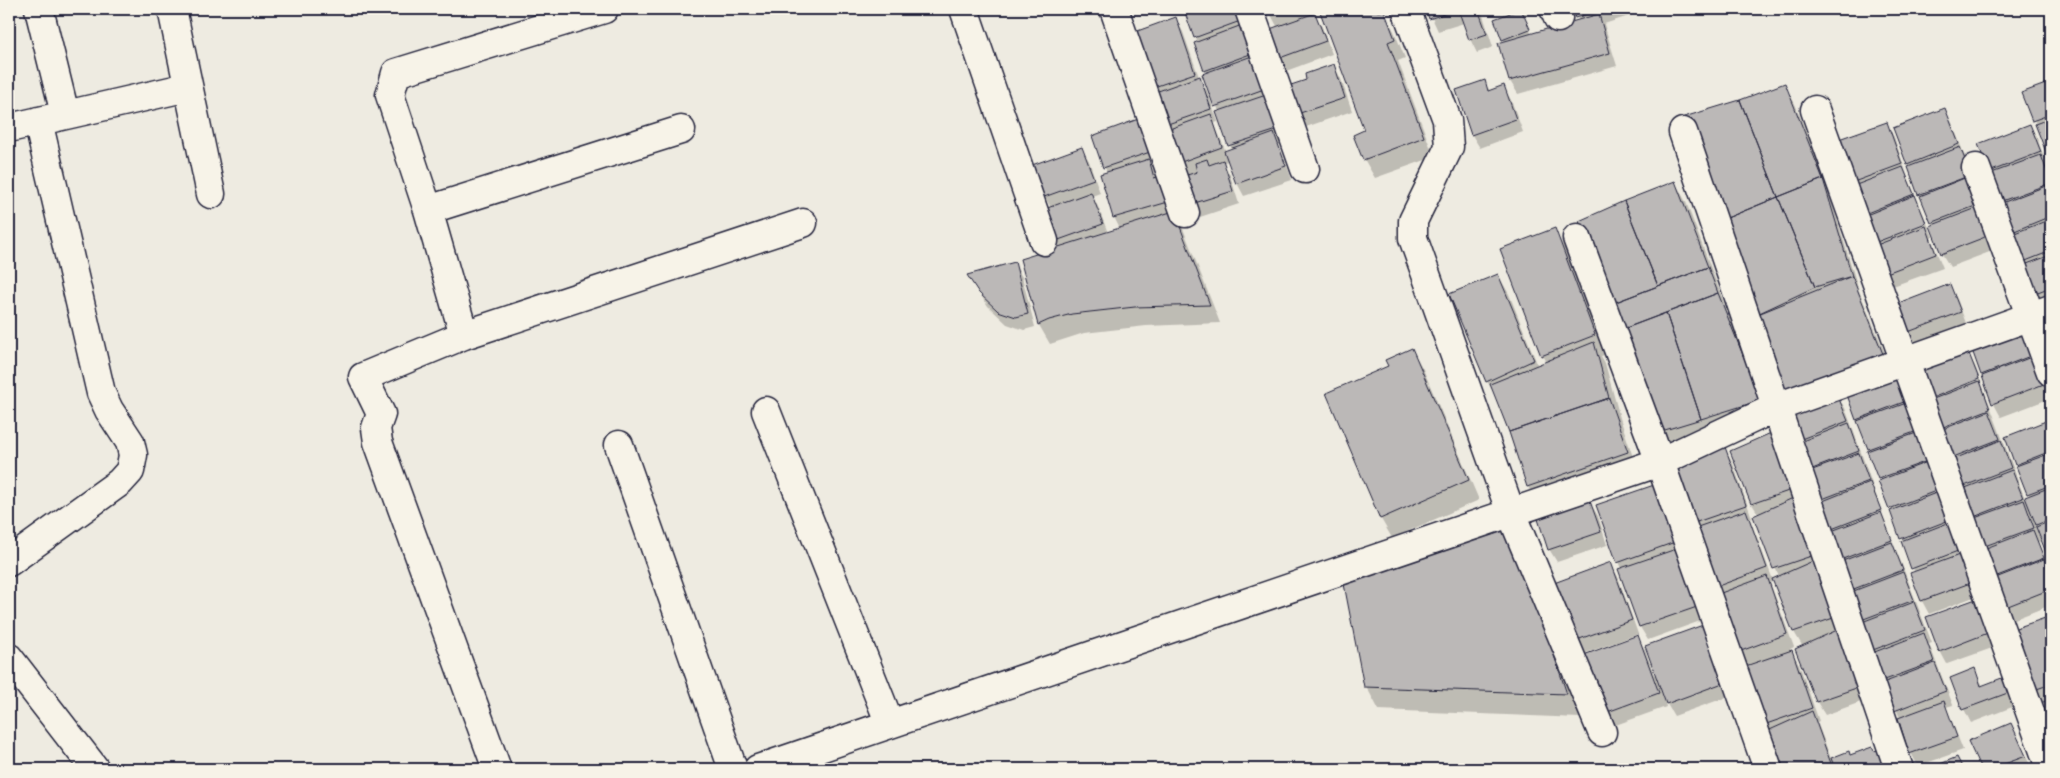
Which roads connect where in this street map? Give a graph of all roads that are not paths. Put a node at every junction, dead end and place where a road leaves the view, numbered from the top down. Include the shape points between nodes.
1 (39, 9) edge
2 (172, 9) edge
3 (604, 9) edge
4 (964, 9) edge
5 (1114, 9) edge
6 (1249, 9) edge
7 (1406, 9) edge
8 (188, 87) junction
9 (1816, 110) dead end
10 (65, 114) junction
11 (38, 120) junction
12 (9, 128) edge
13 (681, 130) dead end
14 (1683, 132) dead end
15 (1976, 168) dead end
16 (1304, 169) dead end
17 (211, 194) dead end
18 (428, 210) junction
19 (1185, 212) dead end
20 (803, 223) dead end
21 (1576, 238) dead end
22 (1044, 240) dead end
23 (2041, 312) edge
24 (464, 335) junction
25 (1904, 361) junction
26 (2051, 372) edge
27 (1777, 407) junction
28 (766, 411) dead end
29 (619, 445) dead end
30 (1660, 462) junction
31 (1512, 513) junction
32 (9, 562) edge
33 (9, 658) edge
34 (890, 724) junction
35 (1602, 732) dead end
36 (2046, 766) edge
37 (95, 769) edge
38 (497, 769) edge
39 (733, 769) edge
40 (758, 769) edge
41 (1768, 769) edge
42 (1899, 769) edge

1 - 10 street
2 - 8 street
3 - 18 street via 396,73 390,95
4 - 22 street
5 - 19 street
6 - 16 street
7 - 31 street via 1447,120 1449,147 1413,220 1412,238
8 - 10 street
8 - 17 street
9 - 25 street
10 - 11 street
11 - 12 street
11 - 32 street via 102,393 130,442 133,455 130,470 120,482
13 - 18 street
14 - 27 street
15 - 23 street
18 - 24 street
20 - 24 street
21 - 30 street
23 - 25 street
23 - 26 street
24 - 38 street via 363,377 380,414 376,428 378,442
25 - 27 street
25 - 36 street
27 - 30 street
27 - 42 street
28 - 34 street
29 - 39 street
30 - 31 street
30 - 41 street
31 - 34 street
31 - 35 street
33 - 37 street
34 - 40 street

